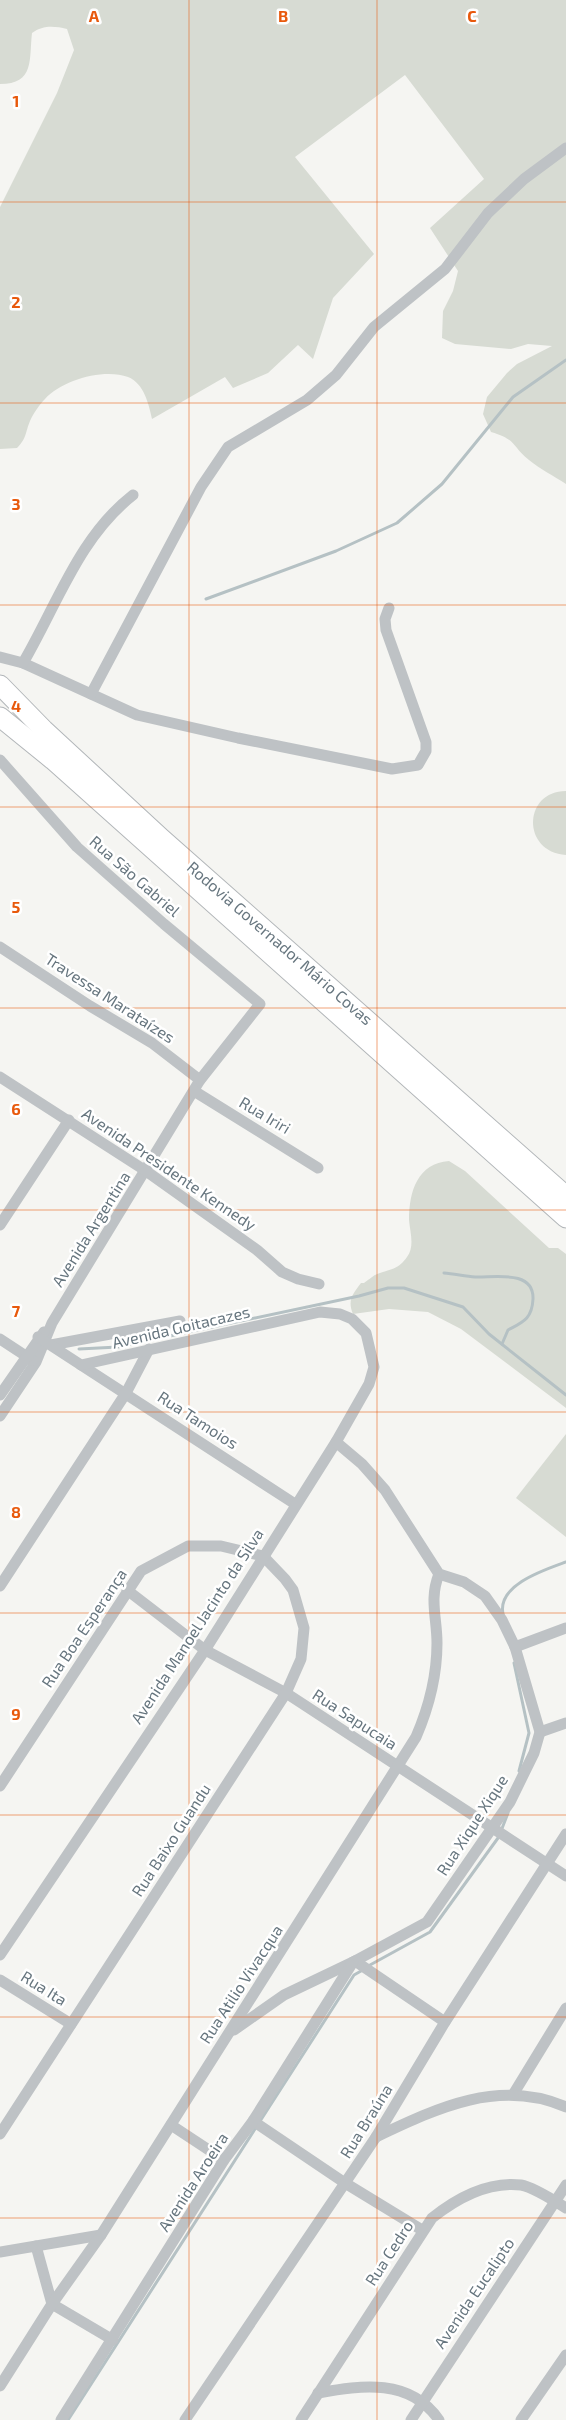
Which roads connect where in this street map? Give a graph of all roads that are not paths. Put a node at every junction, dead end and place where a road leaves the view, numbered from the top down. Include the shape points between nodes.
1 (566, 148) edge
2 (133, 495) dead end
3 (389, 608) dead end
4 (0, 657) edge
5 (24, 662) junction
6 (0, 685) edge
7 (90, 694) junction
8 (0, 717) edge
9 (0, 760) edge
10 (0, 947) edge
11 (260, 1004) joint
12 (0, 1078) edge
13 (200, 1080) junction
14 (194, 1091) junction
15 (69, 1120) junction
16 (318, 1168) dead end
17 (146, 1171) junction
18 (566, 1196) edge
19 (566, 1218) edge
20 (0, 1225) edge
21 (319, 1284) dead end
22 (340, 1314) joint
23 (180, 1322) dead end
24 (0, 1340) edge
25 (45, 1342) junction
26 (149, 1349) junction
27 (31, 1359) junction
28 (81, 1366) junction
29 (126, 1393) junction
30 (0, 1395) edge
31 (0, 1416) edge
32 (336, 1442) junction
33 (295, 1504) junction
34 (263, 1556) junction
35 (439, 1574) junction
36 (0, 1586) edge
37 (127, 1590) junction
38 (566, 1628) edge
39 (515, 1647) junction
40 (205, 1650) junction
41 (286, 1694) junction
42 (566, 1724) edge
43 (540, 1732) junction
44 (400, 1766) junction
45 (0, 1786) edge
46 (493, 1829) junction
47 (566, 1834) edge
48 (548, 1864) junction
49 (566, 1876) edge
50 (0, 1955) edge
51 (354, 1961) junction
52 (0, 1980) edge
53 (566, 2008) edge
54 (445, 2022) junction
55 (71, 2024) junction
56 (229, 2034) junction
57 (514, 2093) junction
58 (566, 2107) edge
59 (258, 2124) junction
60 (171, 2125) junction
61 (0, 2134) edge
62 (376, 2137) junction
63 (224, 2160) junction
64 (345, 2183) junction
65 (566, 2185) edge
66 (555, 2201) junction
67 (566, 2208) edge
68 (422, 2230) junction
69 (101, 2235) junction
70 (36, 2246) junction
71 (0, 2252) edge
72 (52, 2304) junction
73 (113, 2340) junction
74 (566, 2355) edge
75 (0, 2386) edge
76 (318, 2393) junction
77 (423, 2401) junction
78 (62, 2420) edge
79 (185, 2420) edge
80 (301, 2420) edge
81 (412, 2420) edge
82 (439, 2420) edge
83 (521, 2420) edge

1 - 7 street via 524,179 488,213 445,269 374,327 336,375 307,400 228,446 200,487
2 - 5 street via 99,528
3 - 7 street via 386,630 426,742 426,752 418,765 392,769 238,738 137,715
4 - 5 street
5 - 7 street
6 - 18 main road, Rodovia Governador Mário Covas via 161,838
8 - 19 main road, Rodovia Governador Mário Covas via 53,760
9 - 11 street, Rua São Gabriel via 76,847
10 - 13 street, Travessa Marataízes via 152,1043
11 - 13 street, Avenida Argentina
12 - 15 street, Avenida Presidente Kennedy
13 - 14 street, Avenida Argentina
14 - 16 street, Rua Iriri
14 - 17 street, Avenida Argentina
15 - 17 street, Avenida Presidente Kennedy
15 - 20 street
17 - 21 street, Avenida Presidente Kennedy via 258,1250 282,1272
17 - 25 street, Avenida Argentina via 52,1324
22 - 26 street, Avenida Goitacazes via 320,1312
22 - 32 street, Avenida Manoel Jacinto da Silva via 366,1333 374,1367 370,1384
23 - 25 street
24 - 27 street
25 - 27 street, Avenida Argentina
25 - 28 street
26 - 28 street, Avenida Goitacazes
26 - 29 street
27 - 30 street, Avenida Argentina
27 - 31 street, Avenida Argentina
28 - 29 street, Rua Tamoios
29 - 33 street, Rua Tamoios
29 - 36 street
32 - 33 street, Avenida Manoel Jacinto da Silva
32 - 35 street via 385,1490
33 - 34 street, Avenida Manoel Jacinto da Silva
34 - 37 street, Rua Boa Esperança via 221,1546 188,1546 141,1571
34 - 40 street, Avenida Manoel Jacinto da Silva
34 - 41 street, Rua Baixo Guandu via 293,1590 304,1628 301,1659
35 - 39 street via 464,1582 485,1596
35 - 44 street, Rua Atilio Vivacqua via 433,1589 437,1643 434,1684 428,1710
37 - 40 street, Rua Sapucaia
37 - 45 street, Rua Boa Esperança
38 - 39 street
39 - 43 street
40 - 41 street, Rua Sapucaia
40 - 50 street, Avenida Manoel Jacinto da Silva
41 - 44 street, Rua Sapucaia
41 - 55 street, Rua Baixo Guandu
42 - 43 street
43 - 46 street, Rua Xique Xique via 530,1761
44 - 46 street, Rua Sapucaia
44 - 56 street, Rua Atilio Vivacqua
46 - 48 street, Rua Sapucaia
46 - 51 street, Rua Xique Xique via 427,1922
47 - 48 street, Rua Braúna
48 - 49 street, Rua Sapucaia
48 - 54 street, Rua Braúna
51 - 54 street
51 - 56 street, Rua Xique Xique via 284,1995
51 - 59 street, Avenida Aroeira
52 - 55 street, Rua Ita
53 - 57 street
54 - 62 street, Rua Braúna
55 - 61 street, Rua Baixo Guandu
56 - 60 street, Rua Atilio Vivacqua
57 - 58 street
57 - 62 street via 480,2097 426,2113
59 - 63 street, Avenida Aroeira
59 - 64 street
60 - 63 street
60 - 69 street, Rua Atilio Vivacqua
62 - 64 street, Rua Braúna
63 - 73 street, Avenida Aroeira
64 - 68 street
64 - 79 street, Rua Braúna
65 - 66 street, Avenida Eucalipto
66 - 67 street, Rua Cedro
66 - 68 street, Rua Cedro via 522,2185 486,2187 453,2202
66 - 77 street, Avenida Eucalipto
68 - 76 street, Rua Cedro
69 - 70 street
69 - 72 street, Rua Atilio Vivacqua
70 - 71 street
70 - 72 street
72 - 73 street
72 - 75 street, Rua Atilio Vivacqua
73 - 78 street, Avenida Aroeira
74 - 83 street
76 - 77 street via 374,2386 396,2390
76 - 80 street, Rua Cedro
77 - 81 street, Avenida Eucalipto
77 - 82 street

